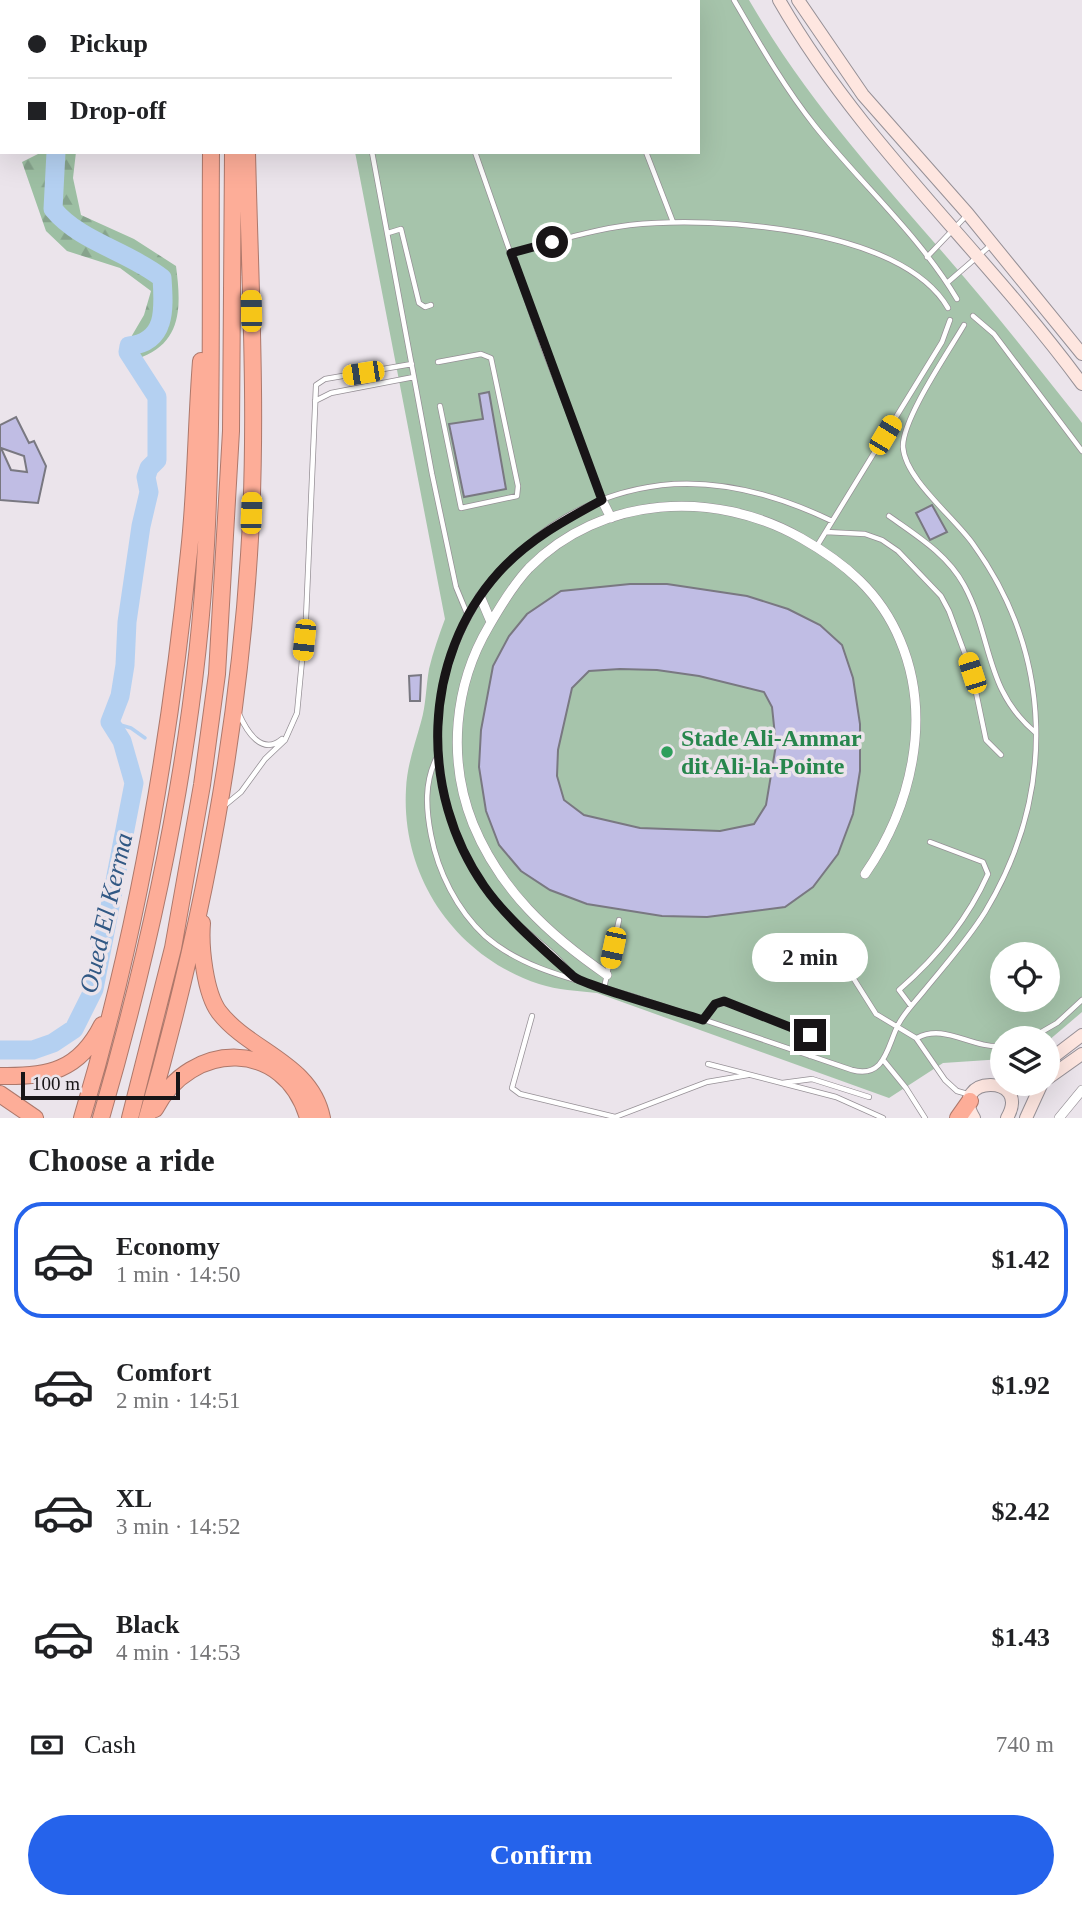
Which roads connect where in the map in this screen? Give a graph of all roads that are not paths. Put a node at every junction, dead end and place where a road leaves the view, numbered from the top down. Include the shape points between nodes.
1 (734, 0) edge
2 (779, 0) edge
3 (798, 0) edge
4 (211, 154) edge
5 (233, 154) edge
6 (247, 154) edge
7 (372, 154) edge
8 (476, 154) edge
9 (647, 154) edge
10 (968, 214) junction
11 (673, 222) junction
12 (955, 228) junction
13 (388, 233) junction
14 (992, 244) junction
15 (511, 253) junction
16 (979, 256) junction
17 (928, 257) junction
18 (210, 265) junction
19 (947, 283) junction
20 (957, 299) dead end
21 (431, 305) dead end
22 (948, 308) dead end
23 (973, 316) dead end
24 (950, 320) dead end
25 (964, 325) dead end
26 (1082, 354) edge
27 (438, 362) dead end
28 (412, 365) junction
29 (414, 377) junction
30 (1082, 384) edge
31 (314, 401) junction
32 (440, 406) dead end
33 (1082, 451) edge
34 (602, 500) junction
35 (889, 516) dead end
36 (611, 518) junction
37 (832, 522) junction
38 (826, 532) junction
39 (817, 546) junction
40 (480, 596) junction
41 (468, 616) junction
42 (491, 622) junction
43 (233, 699) junction
44 (293, 728) junction
45 (1037, 733) junction
46 (1001, 755) dead end
47 (437, 757) junction
48 (218, 810) junction
49 (930, 842) dead end
50 (864, 874) dead end
51 (619, 920) dead end
52 (840, 957) dead end
53 (124, 963) junction
54 (607, 975) junction
55 (574, 978) junction
56 (604, 988) junction
57 (1082, 1000) edge
58 (911, 1006) junction
59 (532, 1016) dead end
60 (703, 1020) junction
61 (898, 1026) junction
62 (1052, 1026) edge
63 (1082, 1035) edge
64 (916, 1038) junction
65 (990, 1046) edge
66 (1060, 1052) edge
67 (1082, 1054) edge
68 (810, 1056) junction
69 (884, 1061) junction
70 (708, 1064) dead end
71 (1060, 1070) edge
72 (748, 1075) junction
73 (0, 1076) edge
74 (781, 1083) junction
75 (990, 1085) edge
76 (1082, 1090) edge
77 (0, 1094) edge
78 (1027, 1096) edge
79 (1035, 1096) edge
80 (869, 1097) dead end
81 (970, 1098) junction
82 (1009, 1113) edge
83 (35, 1118) edge
84 (82, 1118) edge
85 (101, 1118) edge
86 (130, 1118) edge
87 (149, 1118) edge
88 (308, 1118) edge
89 (322, 1118) edge
90 (883, 1118) edge
91 (925, 1118) edge
92 (958, 1118) edge
93 (974, 1118) edge
94 (1026, 1118) edge
95 (1059, 1118) edge

1 - 17 lane via 813,124
2 - 12 main road via 863,125
3 - 10 main road via 863,95
4 - 18 highway
5 - 86 highway via 230,432 217,674 173,948
6 - 43 highway via 253,470 248,568
7 - 13 lane
8 - 15 lane
9 - 11 lane
10 - 12 lane
10 - 14 main road
11 - 15 lane via 600,231
11 - 22 lane via 741,224 845,245 914,271
12 - 16 main road
12 - 17 lane
13 - 21 lane via 401,229 419,303
13 - 28 lane
14 - 16 lane
14 - 26 main road
15 - 34 lane
16 - 19 lane
16 - 30 main road
17 - 19 lane
18 - 53 highway via 189,551 148,843
18 - 85 highway via 206,546 192,690 154,908
19 - 20 lane
23 - 33 lane via 994,334
24 - 37 lane via 942,342
25 - 45 lane via 909,421 903,449 909,468 969,538 1006,597 1028,656
27 - 32 lane via 481,354 491,358 517,496 461,508
28 - 29 lane
28 - 31 lane via 325,379 316,385
29 - 31 lane via 331,393
29 - 41 lane via 456,587
31 - 44 lane via 315,474 306,618
34 - 36 street
34 - 37 lane via 656,486 707,484 783,501
34 - 40 lane via 525,548
35 - 45 lane via 935,548 958,575 974,607 996,683 1013,710
36 - 39 street via 673,505 722,508 772,523
36 - 42 street via 566,538 540,558 514,586
37 - 38 lane
38 - 39 lane
38 - 46 lane via 865,534 882,540 941,596 972,673 986,740
39 - 50 street via 854,573 878,600 909,664 916,718 909,780 896,820
40 - 41 lane
40 - 42 street
41 - 47 lane via 443,682
42 - 54 street via 470,666 459,718 458,754 467,808 483,844 518,899 546,930
43 - 44 lane via 243,724 261,744 279,742
43 - 48 highway
44 - 48 lane via 241,792
45 - 58 lane via 1030,793 1003,879 972,931
47 - 55 lane via 454,828 484,886
47 - 55 lane via 428,786 430,828 444,880 463,911 485,936 518,958
48 - 87 highway
48 - 89 highway via 201,936 202,960 218,1011 299,1077 319,1105
49 - 58 lane via 983,862 988,874 962,923 899,990
51 - 54 lane
52 - 61 lane via 876,1014
53 - 73 highway via 110,1010 79,1058 53,1072
53 - 84 highway
54 - 56 lane
55 - 56 lane
56 - 60 lane
57 - 62 lane
58 - 61 lane
59 - 72 lane via 512,1088 520,1094 611,1117 707,1082
60 - 68 lane
60 - 68 lane via 715,1004 729,1003 808,1033 812,1038
61 - 64 lane
61 - 69 lane
63 - 66 main road
64 - 65 lane via 936,1031 973,1045
64 - 81 lane via 944,1080
67 - 71 main road
68 - 69 lane via 858,1071 870,1071
69 - 91 lane
70 - 72 lane
72 - 74 lane
74 - 80 lane via 812,1079
74 - 90 lane via 836,1097
75 - 81 main road via 980,1086
76 - 95 street
77 - 83 highway
78 - 82 main road
79 - 94 main road
81 - 92 highway
81 - 93 main road
87 - 88 highway via 166,1092 194,1067 208,1060 242,1056 291,1083

